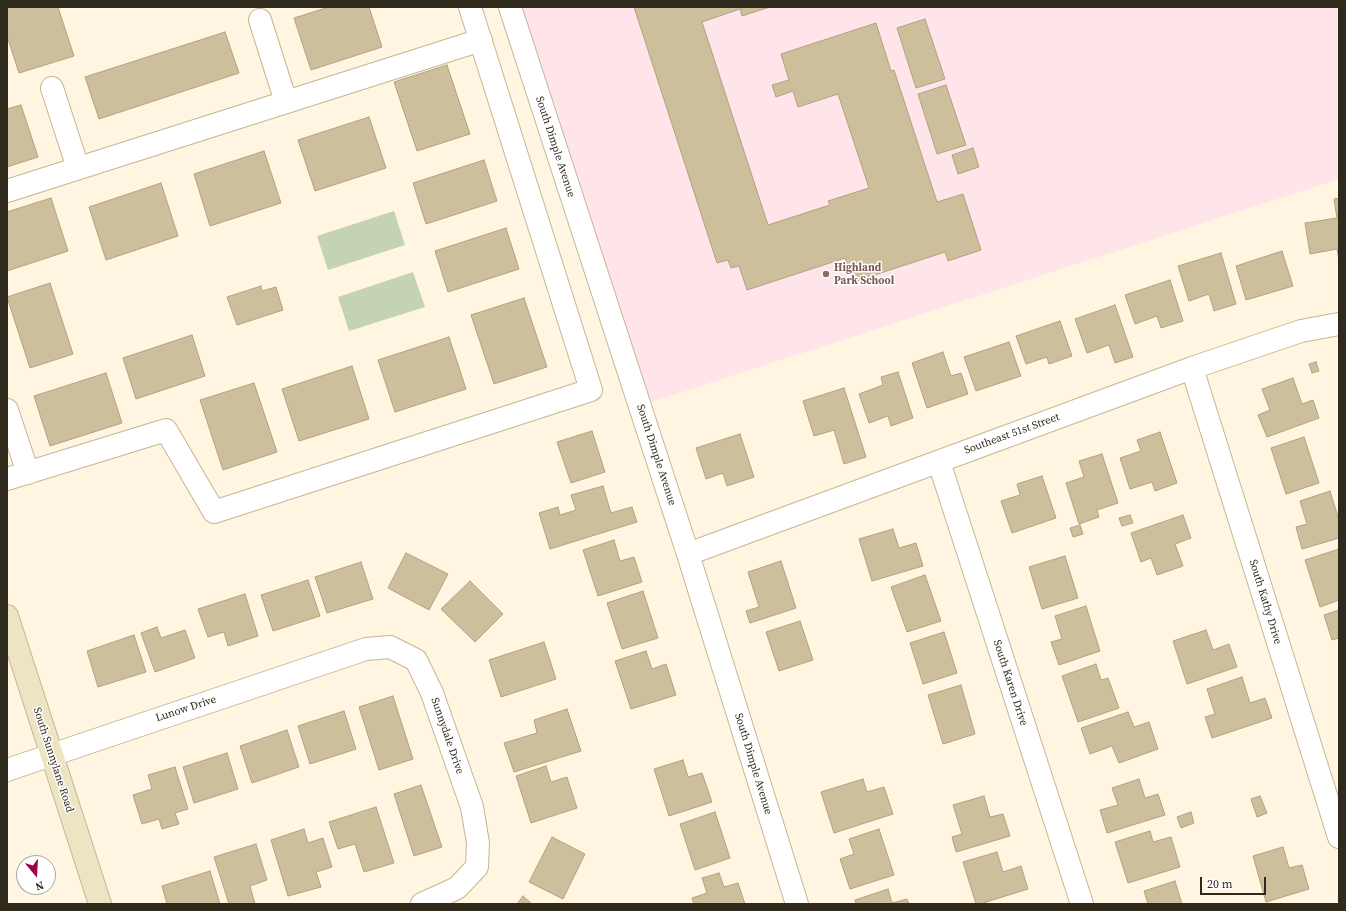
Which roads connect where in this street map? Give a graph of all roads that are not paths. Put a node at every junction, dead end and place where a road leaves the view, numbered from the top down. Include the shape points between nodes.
1 (470, 7) edge
2 (510, 7) edge
3 (260, 20) dead end
4 (481, 40) junction
5 (52, 88) dead end
6 (286, 102) junction
7 (78, 168) junction
8 (7, 191) edge
9 (1339, 324) edge
10 (1192, 368) junction
11 (7, 410) edge
12 (939, 462) junction
13 (28, 473) junction
14 (7, 479) edge
15 (688, 554) junction
16 (7, 616) edge
17 (366, 649) joint
18 (51, 754) junction
19 (7, 770) edge
20 (1339, 837) edge
21 (100, 904) edge
22 (422, 904) edge
23 (797, 904) edge
24 (1082, 904) edge

1 - 4 street
2 - 15 street, South Dimple Avenue
3 - 6 street
4 - 6 street
4 - 13 street via 591,390 214,512 166,430
5 - 7 street
6 - 7 street
7 - 8 street
9 - 10 street, Southeast 51st Street via 1302,331
10 - 12 street, Southeast 51st Street
10 - 20 street, South Kathy Drive
11 - 13 street
12 - 15 street, Southeast 51st Street
12 - 24 street, South Karen Drive
13 - 14 street
15 - 23 street, South Dimple Avenue
16 - 18 main road, South Sunnylane Road
17 - 18 street, Lunow Drive
17 - 22 street, Sunnydale Drive via 390,647 416,660 432,693 472,807 478,843 477,867 457,888
18 - 19 street, Lunow Drive
18 - 21 main road, South Sunnylane Road

